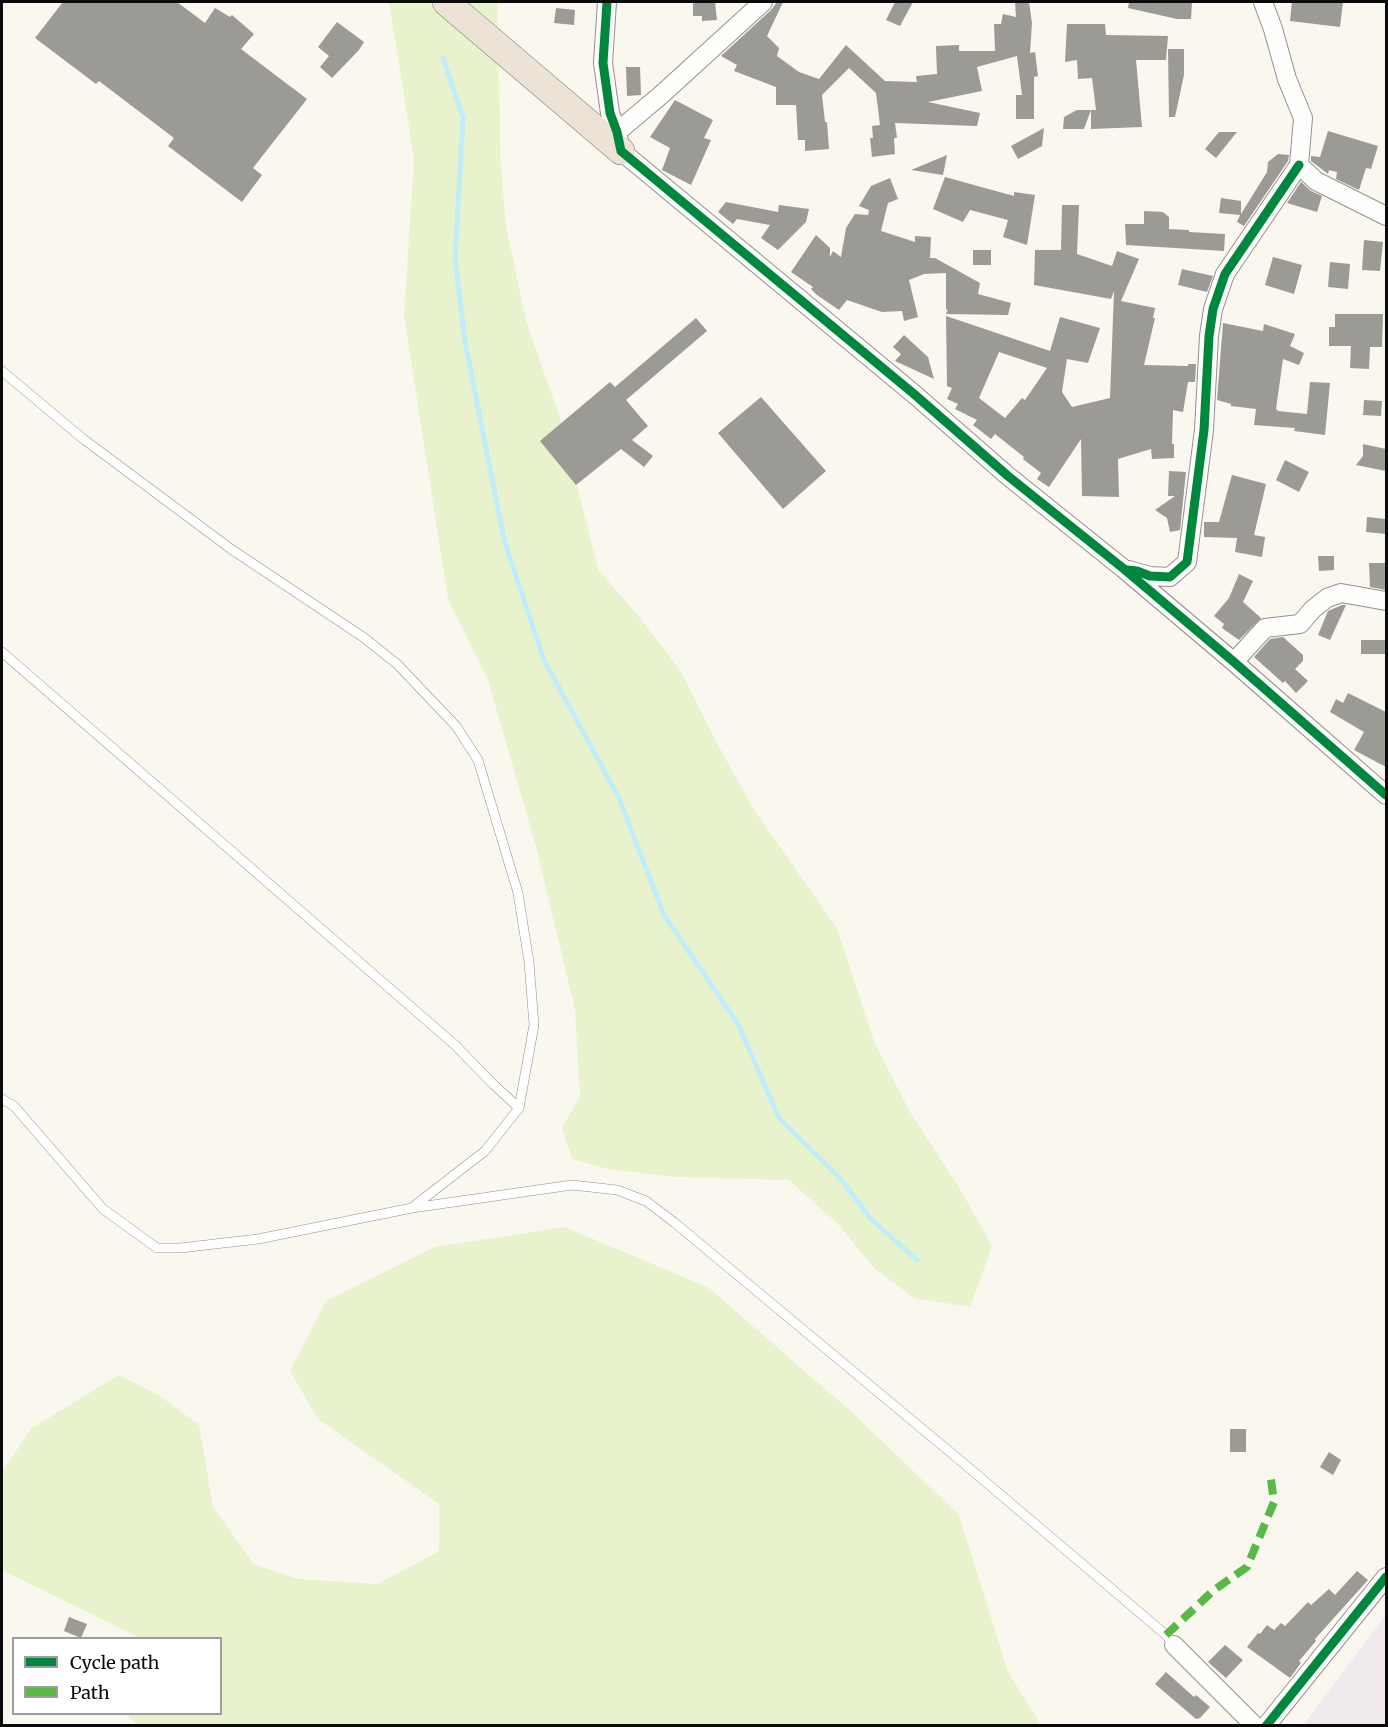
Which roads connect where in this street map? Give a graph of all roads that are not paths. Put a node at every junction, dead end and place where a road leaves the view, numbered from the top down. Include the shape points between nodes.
1 (446, 2) edge
2 (607, 2) edge
3 (763, 2) edge
4 (1263, 2) edge
5 (619, 141) junction
6 (1299, 165) junction
7 (1386, 216) edge
8 (2, 371) edge
9 (1124, 569) junction
10 (1386, 601) edge
11 (2, 652) edge
12 (1234, 662) junction
13 (1386, 795) edge
14 (2, 1099) edge
15 (519, 1108) junction
16 (412, 1208) junction
17 (1386, 1577) edge
18 (1174, 1645) joint
19 (1255, 1725) edge
20 (1266, 1725) edge

1 - 5 main road
2 - 5 street via 603,63 610,113
3 - 5 street via 661,95
4 - 6 street via 1303,118
5 - 9 street via 1008,476
6 - 7 street via 1316,181
6 - 9 street via 1225,274 1213,309 1204,430 1187,562 1170,577
8 - 15 lane via 82,438 231,549 363,637 397,664 456,726 478,760 518,893 534,1025
9 - 12 street
10 - 12 street via 1341,593 1327,598 1300,624 1266,628
11 - 15 lane via 446,1037
12 - 13 street
14 - 16 lane via 14,1106 103,1209 157,1248 258,1239
15 - 16 lane via 485,1151
16 - 18 lane via 572,1185 617,1190 646,1202 675,1222 977,1475
17 - 20 street
18 - 19 street

